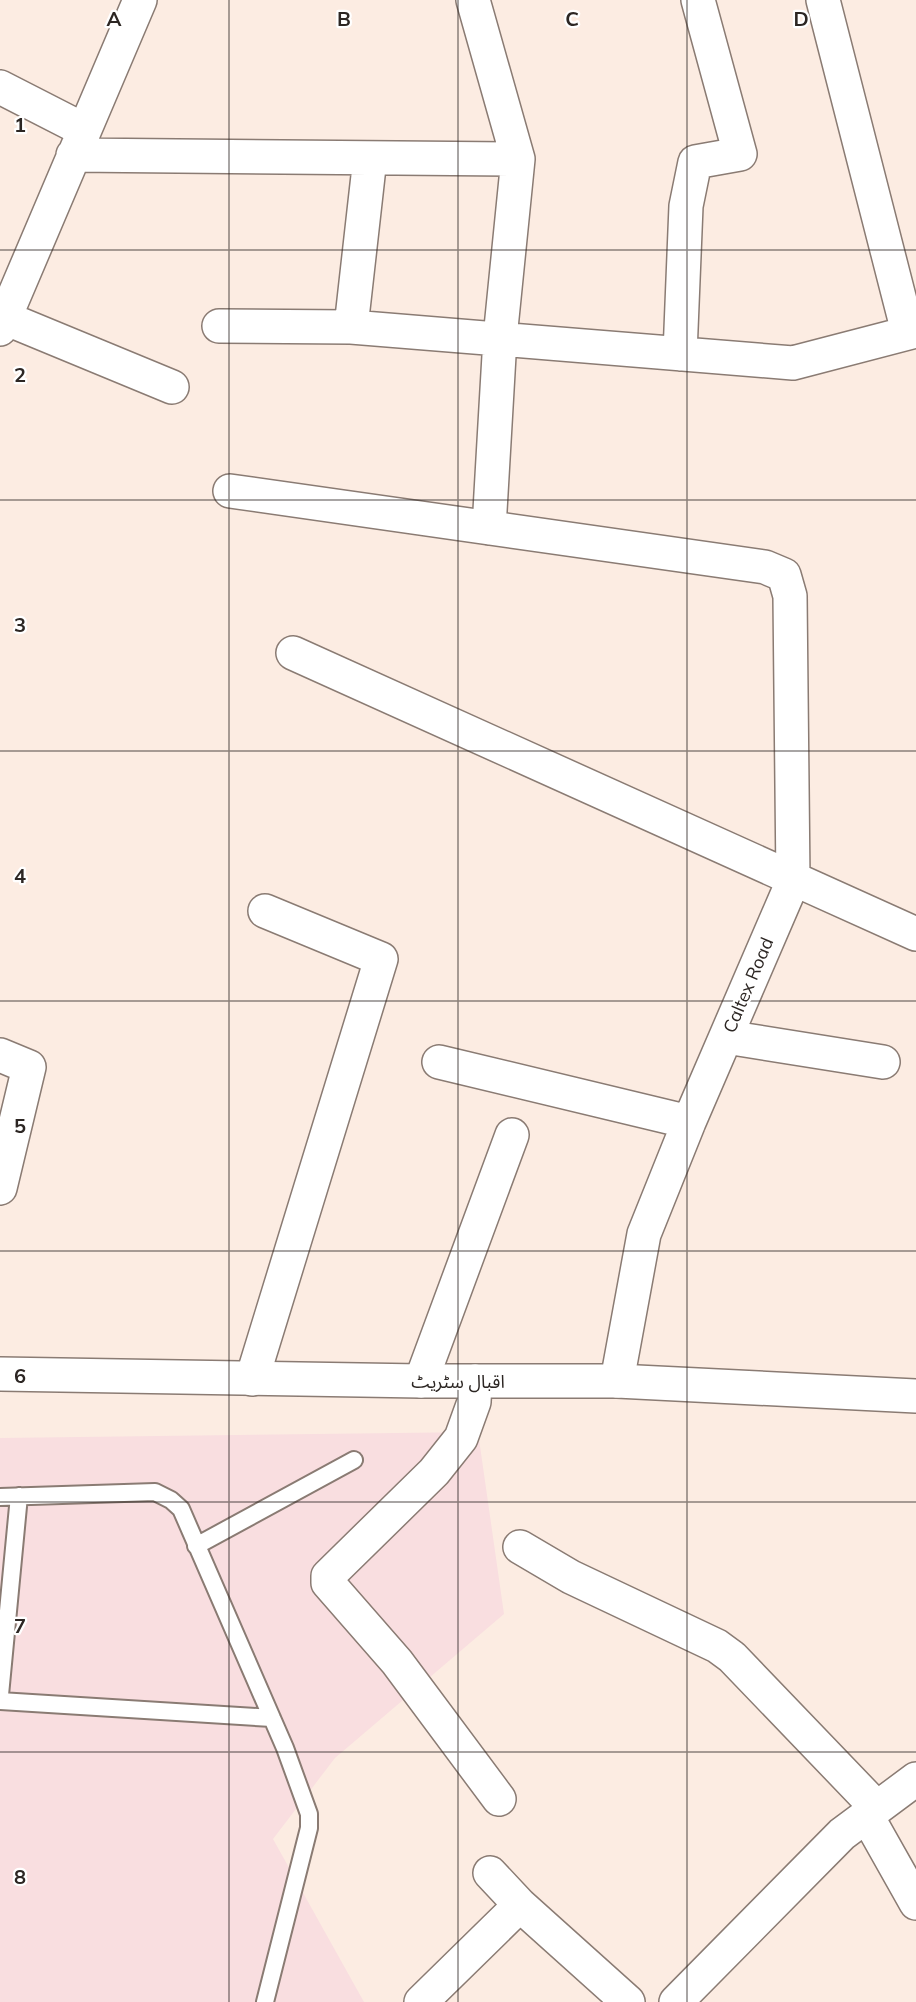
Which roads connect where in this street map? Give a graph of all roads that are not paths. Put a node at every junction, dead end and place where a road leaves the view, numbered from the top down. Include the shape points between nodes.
1 (140, 0) edge
2 (472, 0) edge
3 (698, 0) edge
4 (823, 0) edge
5 (0, 87) edge
6 (79, 143) junction
7 (370, 158) junction
8 (518, 159) junction
9 (2, 321) edge
10 (219, 326) dead end
11 (351, 327) junction
12 (912, 331) edge
13 (500, 338) junction
14 (680, 354) junction
15 (172, 387) dead end
16 (230, 491) dead end
17 (489, 528) junction
18 (293, 653) dead end
19 (793, 880) junction
20 (265, 911) dead end
21 (916, 934) edge
22 (726, 1036) junction
23 (0, 1055) edge
24 (439, 1062) dead end
25 (883, 1062) dead end
26 (689, 1122) junction
27 (512, 1135) dead end
28 (0, 1188) edge
29 (0, 1374) edge
30 (252, 1379) junction
31 (475, 1381) junction
32 (617, 1381) junction
33 (421, 1382) junction
34 (916, 1396) edge
35 (354, 1460) dead end
36 (20, 1496) junction
37 (0, 1497) edge
38 (196, 1546) junction
39 (520, 1547) dead end
40 (0, 1695) edge
41 (0, 1701) edge
42 (272, 1718) junction
43 (916, 1779) edge
44 (499, 1799) dead end
45 (872, 1812) junction
46 (490, 1873) dead end
47 (916, 1903) edge
48 (520, 1905) junction
49 (265, 2002) edge
50 (421, 2002) edge
51 (628, 2002) edge
52 (676, 2002) edge

1 - 6 street
2 - 8 street
3 - 14 street via 740,154 695,162 686,206
4 - 12 street
5 - 6 street
6 - 7 street
6 - 9 street
7 - 8 street
7 - 11 street
8 - 13 street
9 - 15 street
10 - 11 street
11 - 13 street
12 - 14 street via 793,363
13 - 14 street
13 - 17 street
16 - 17 street
17 - 19 street, Caltex Road via 765,567 784,575 790,596
18 - 19 street
19 - 21 street
19 - 22 street, Caltex Road
20 - 30 street via 381,959
22 - 25 street
22 - 26 street, Caltex Road
23 - 28 street via 29,1067
24 - 26 street
26 - 32 street, Caltex Road via 644,1234
27 - 33 street
29 - 30 street, اقبال سٹریٹ
30 - 33 street, اقبال سٹریٹ
31 - 32 street, اقبال سٹریٹ
31 - 33 street, اقبال سٹریٹ
31 - 44 street via 474,1402 461,1438 434,1472 328,1576 328,1583 397,1662
32 - 34 street, اقبال سٹریٹ
35 - 38 lane
36 - 37 lane
36 - 38 lane via 155,1492 181,1509
36 - 40 lane
38 - 42 lane
39 - 45 street via 571,1577 725,1652
41 - 42 lane
42 - 49 lane via 309,1814 309,1828
43 - 45 street
45 - 47 street
45 - 52 street via 842,1834
46 - 48 street
48 - 50 street
48 - 51 street

